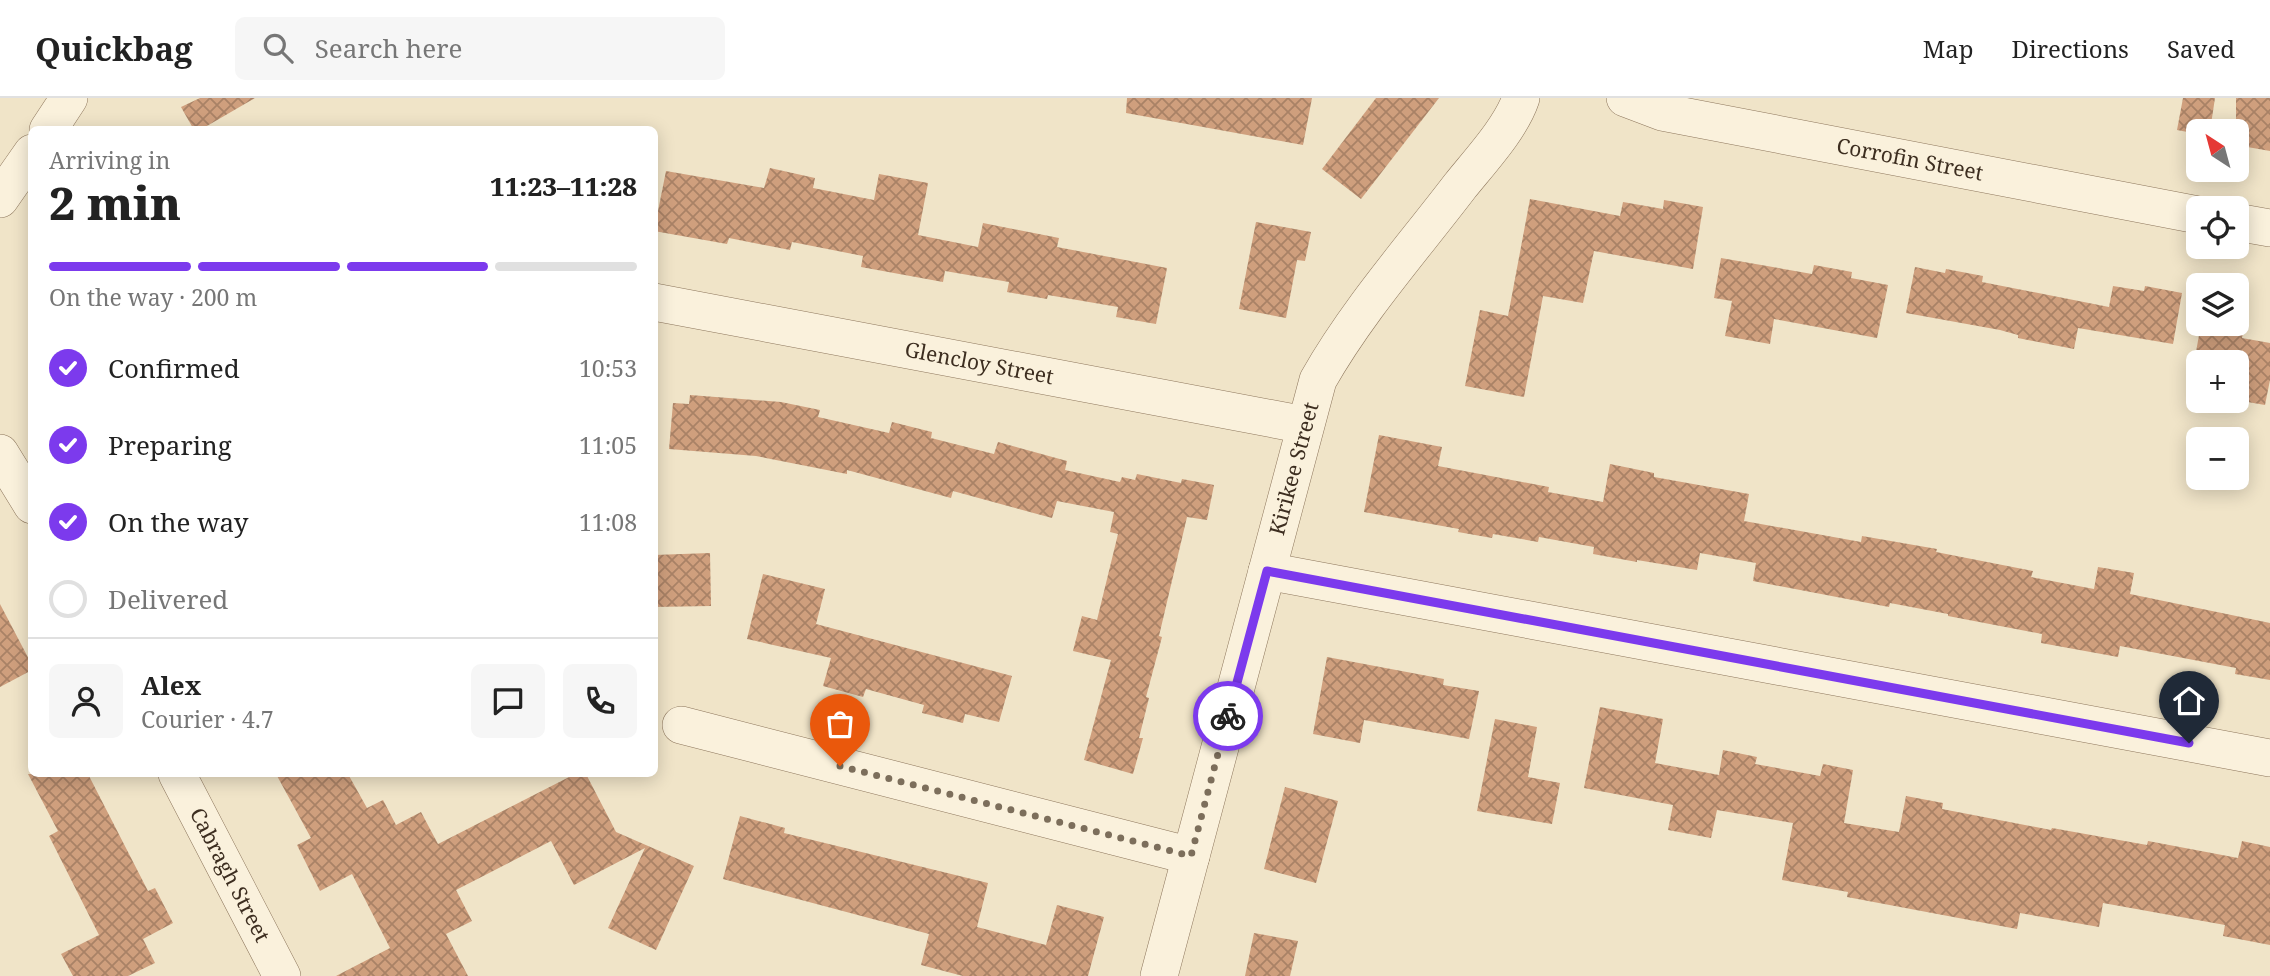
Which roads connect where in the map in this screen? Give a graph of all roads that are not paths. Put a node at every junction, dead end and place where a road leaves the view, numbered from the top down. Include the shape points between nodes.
1 (69, 98) edge
2 (1521, 98) edge
3 (1625, 98) edge
4 (51, 126) edge
5 (28, 159) edge
6 (0, 199) edge
7 (2186, 213) edge
8 (2249, 224) edge
9 (2270, 228) edge
10 (658, 303) edge
11 (1305, 425) junction
12 (0, 453) edge
13 (28, 498) edge
14 (1267, 571) junction
15 (681, 725) dead end
16 (2270, 758) edge
17 (179, 777) edge
18 (1191, 856) junction
19 (282, 976) edge
20 (1159, 976) edge

1 - 4 street
2 - 11 street, Kirikee Street via 1485,154 1338,344 1318,380
3 - 7 street, Corrofin Street via 1662,112
5 - 6 street
8 - 9 street
10 - 11 street, Glencloy Street
11 - 14 street, Kirikee Street
12 - 13 street
14 - 16 street
14 - 18 street, Kirikee Street
15 - 18 street
17 - 19 street, Cabragh Street
18 - 20 street, Kirikee Street

